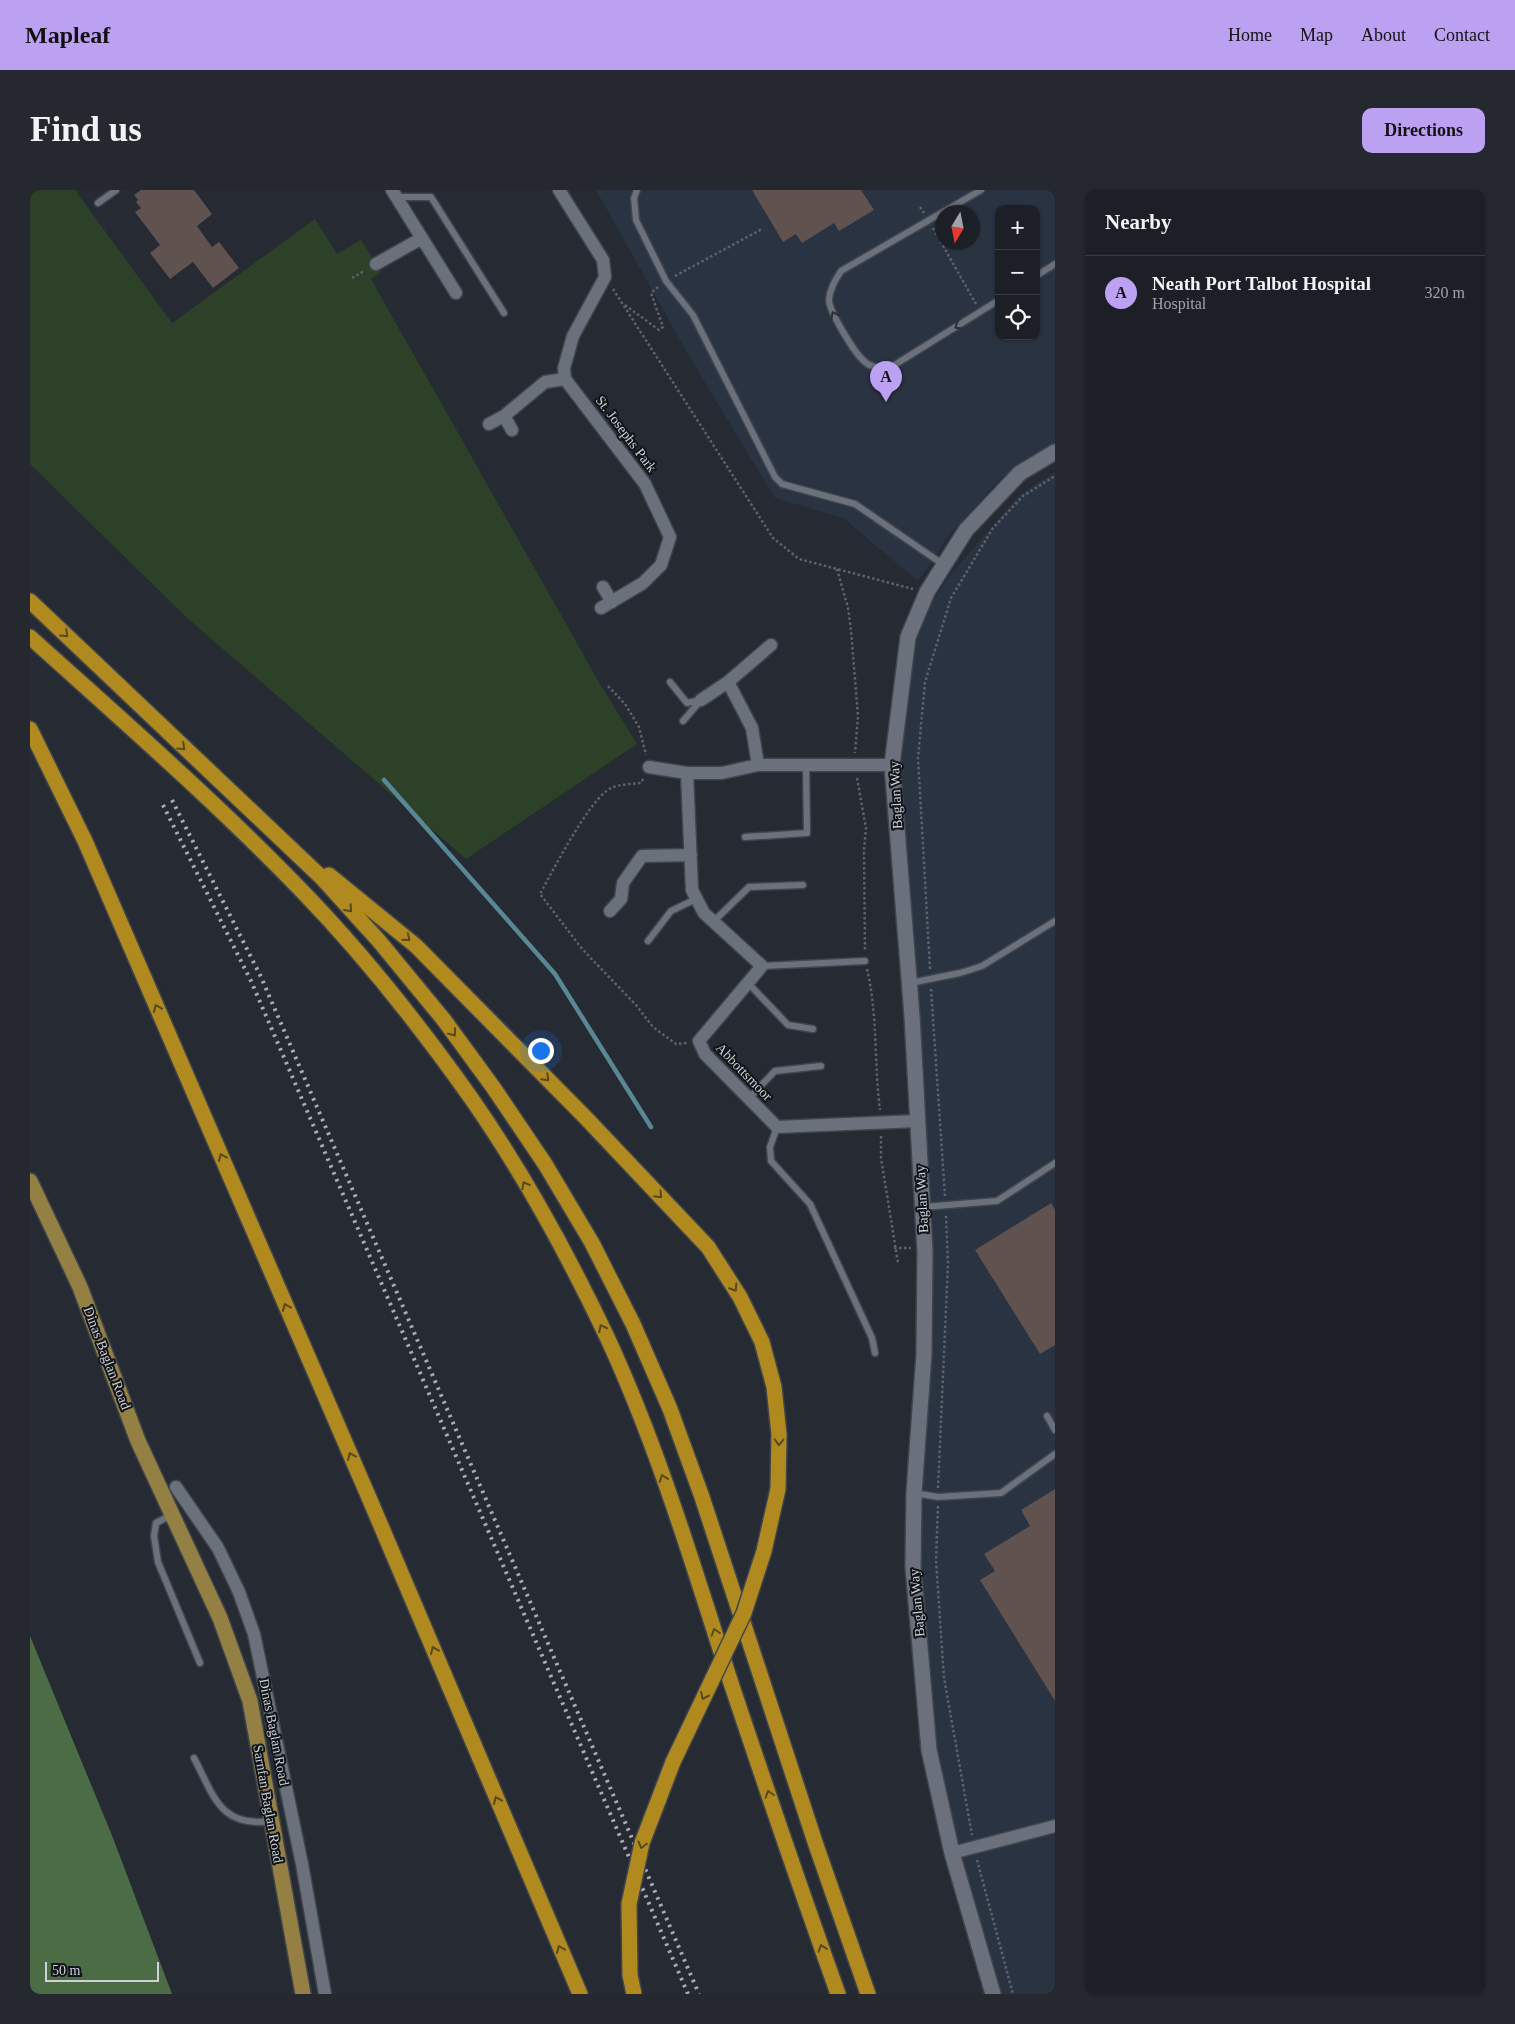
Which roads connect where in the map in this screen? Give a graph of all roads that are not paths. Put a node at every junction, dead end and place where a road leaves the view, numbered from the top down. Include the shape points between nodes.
1 (116, 190) edge
2 (559, 190) edge
3 (638, 190) edge
4 (981, 190) edge
5 (394, 193) edge
6 (98, 203) dead end
7 (422, 238) junction
8 (376, 264) dead end
9 (1055, 264) edge
10 (1040, 273) edge
11 (456, 293) dead end
12 (995, 303) edge
13 (504, 313) dead end
14 (565, 379) junction
15 (504, 416) junction
16 (489, 424) dead end
17 (512, 430) dead end
18 (1055, 452) edge
19 (944, 565) junction
20 (602, 587) dead end
21 (30, 601) edge
22 (30, 637) edge
23 (771, 645) dead end
24 (670, 682) dead end
25 (728, 682) junction
26 (701, 700) junction
27 (683, 721) dead end
28 (30, 729) edge
29 (758, 765) junction
30 (806, 765) junction
31 (892, 765) junction
32 (649, 767) road end
33 (687, 772) junction
34 (260, 819) junction
35 (744, 837) dead end
36 (691, 855) junction
37 (803, 885) dead end
38 (696, 898) junction
39 (610, 911) dead end
40 (714, 921) junction
41 (1055, 922) edge
42 (648, 941) dead end
43 (865, 961) road end
44 (762, 966) junction
45 (748, 983) junction
46 (910, 983) junction
47 (813, 1029) dead end
48 (821, 1066) dead end
49 (749, 1098) junction
50 (917, 1121) junction
51 (777, 1127) junction
52 (1055, 1163) edge
53 (30, 1181) edge
54 (923, 1207) junction
55 (874, 1353) dead end
56 (1047, 1416) dead end
57 (1055, 1430) edge
58 (1055, 1454) edge
59 (176, 1487) dead end
60 (914, 1493) junction
61 (172, 1514) junction
62 (220, 1618) joint
63 (200, 1663) dead end
64 (194, 1758) dead end
65 (271, 1821) junction
66 (1055, 1826) edge
67 (952, 1853) junction
68 (303, 1994) edge
69 (325, 1994) edge
70 (580, 1994) edge
71 (634, 1994) edge
72 (838, 1994) edge
73 (868, 1994) edge
74 (993, 1994) edge

1 - 6 lane
2 - 14 street via 603,260 605,277 573,336 564,368
3 - 19 lane via 634,198 636,220 666,281 693,315 775,477 782,484 855,504
12 -> 4 lane via 888,369 876,368 863,361 831,312 829,301 832,286 841,272
5 - 7 street
5 - 13 lane via 431,197
7 - 8 street
7 - 11 street
9 - 10 lane
14 - 15 street via 545,382
14 - 20 street, St. Josephs Park via 645,484 670,537 661,565 643,583 607,605
15 - 16 street
15 - 17 street
18 - 19 street, Baglan Way via 1020,473 966,530
19 - 31 street, Baglan Way via 927,592 908,637
21 -> 34 highway
72 -> 22 highway via 642,1420 607,1338 521,1176 472,1100 423,1034 361,956 310,900 245,835
23 - 25 street
24 - 26 lane via 687,703
25 - 26 street
25 - 29 street via 752,728
26 - 27 lane
70 -> 28 highway via 97,868
29 - 30 street
29 - 33 street via 722,773
30 - 31 street
30 - 35 lane via 807,833
31 - 46 street, Baglan Way
32 - 33 street
33 - 36 street
34 -> 71 highway, bridge via 416,946 585,1117 708,1247 740,1297 762,1342 774,1387 779,1434 778,1489 764,1551 744,1613 673,1762 642,1843 629,1904 630,1975
34 -> 73 highway via 321,877 444,1020 545,1164 592,1243 634,1324 670,1408 702,1497
36 - 38 street via 692,890
36 - 39 street via 642,856 623,883 621,899
37 - 40 lane via 748,887
38 - 40 street via 704,913
38 - 42 lane via 671,910
40 - 44 street
41 - 46 lane via 982,966
43 - 44 lane
44 - 45 street, Abbottsmoor
45 - 47 lane via 788,1025
45 - 49 street, Abbottsmoor via 699,1041 705,1054
46 - 50 street, Baglan Way
48 - 49 lane via 775,1071
49 - 51 street, Abbottsmoor
50 - 51 street
50 - 54 street, Baglan Way
51 - 55 lane via 770,1147 771,1161 810,1204 872,1338
52 - 54 lane via 997,1201
53 - 61 main road, Dinas Baglan Road via 80,1287 138,1441
54 - 60 street, Baglan Way via 924,1354
56 - 57 lane
58 - 60 lane via 1000,1493 938,1498
59 - 69 street, Dinas Baglan Road via 218,1548 254,1634 302,1864
60 - 67 street, Baglan Way via 913,1567 929,1750
61 - 62 main road, Dinas Baglan Road
61 - 63 lane via 156,1523 154,1536 158,1562
62 - 65 main road, Sarnfan Baglan Road via 250,1700
64 - 65 lane via 226,1812 247,1822
65 - 68 main road, Sarnfan Baglan Road
66 - 67 street
67 - 74 street, Baglan Way

